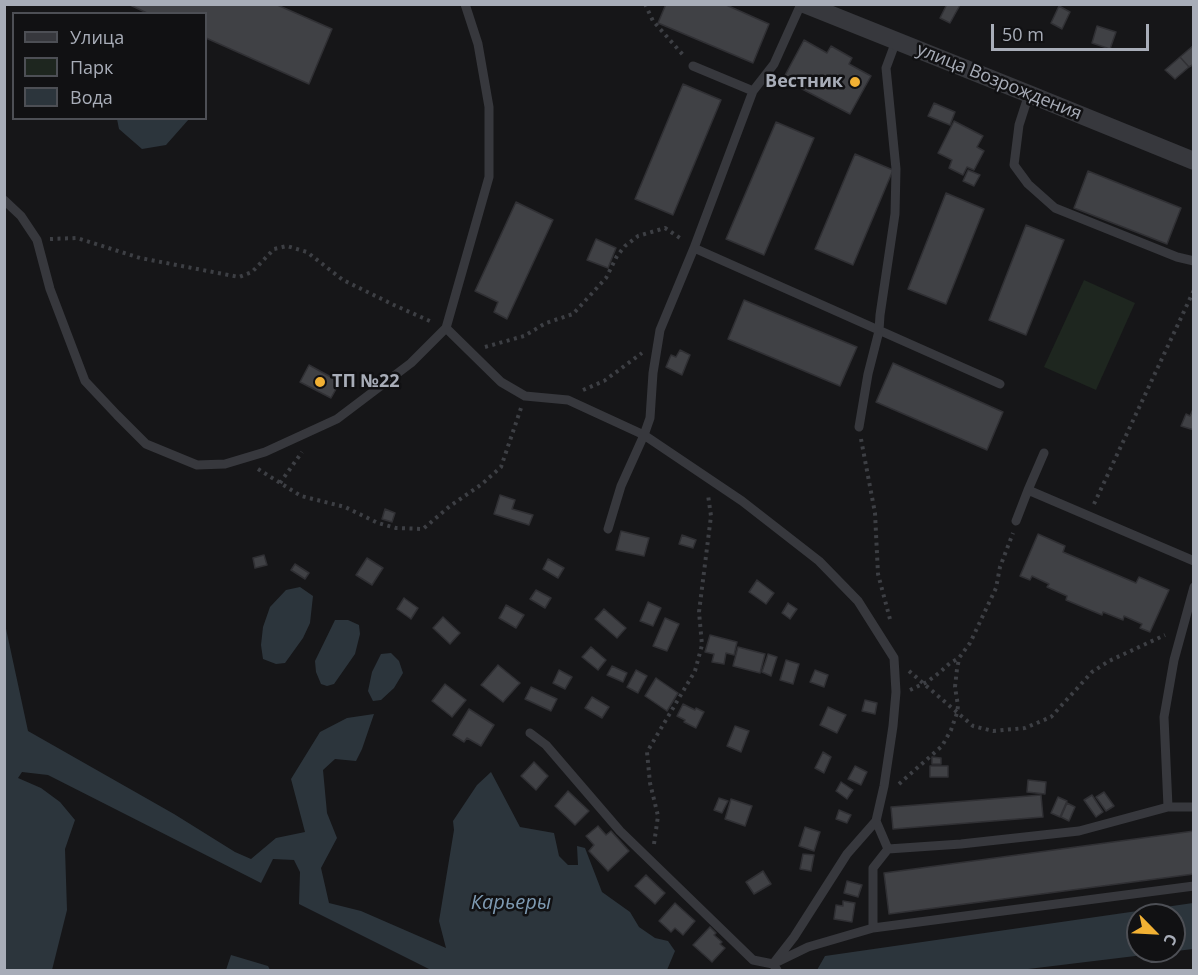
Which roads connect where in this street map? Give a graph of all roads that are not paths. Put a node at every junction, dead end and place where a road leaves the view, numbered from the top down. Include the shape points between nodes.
1 (465, 4) edge
2 (803, 4) edge
3 (896, 41) junction
4 (693, 66) road end
5 (753, 91) junction
6 (1029, 94) junction
7 (1194, 161) edge
8 (4, 200) edge
9 (694, 248) junction
10 (1194, 261) edge
11 (446, 328) junction
12 (879, 331) junction
13 (1000, 384) dead end
14 (859, 427) road end
15 (644, 435) junction
16 (1044, 453) dead end
17 (1028, 490) junction
18 (1016, 520) road end
19 (608, 529) dead end
20 (1194, 561) edge
21 (1194, 586) edge
22 (530, 733) dead end
23 (1168, 807) junction
24 (1194, 807) edge
25 (876, 820) junction
26 (888, 849) junction
27 (1194, 886) edge
28 (873, 928) junction
29 (775, 967) edge

1 - 11 lane via 478,44 489,107 489,177
2 - 3 street, улица Возрождения
2 - 5 lane via 774,64
3 - 6 street, улица Возрождения
3 - 12 lane via 886,68 896,169 895,214
4 - 5 lane
5 - 9 lane
6 - 7 street, улица Возрождения
6 - 10 lane via 1019,126 1014,165 1028,184 1055,208
8 - 11 lane via 37,240 50,289 85,381 146,444 197,465 225,464 265,452 337,419 411,363
9 - 12 lane
9 - 15 lane via 660,330 650,418
11 - 15 lane via 501,382 525,396 568,400
12 - 13 lane
12 - 14 lane
15 - 19 lane via 621,486
15 - 25 lane via 742,501 819,561 858,601 894,658 893,726
16 - 17 lane
17 - 18 lane
17 - 20 lane
21 - 23 lane via 1164,717
22 - 29 lane via 546,745 620,831 753,960
23 - 24 lane
23 - 26 lane via 1079,831
25 - 26 lane
25 - 29 lane via 847,854
26 - 28 lane via 873,868
27 - 28 lane
28 - 29 lane via 808,947

